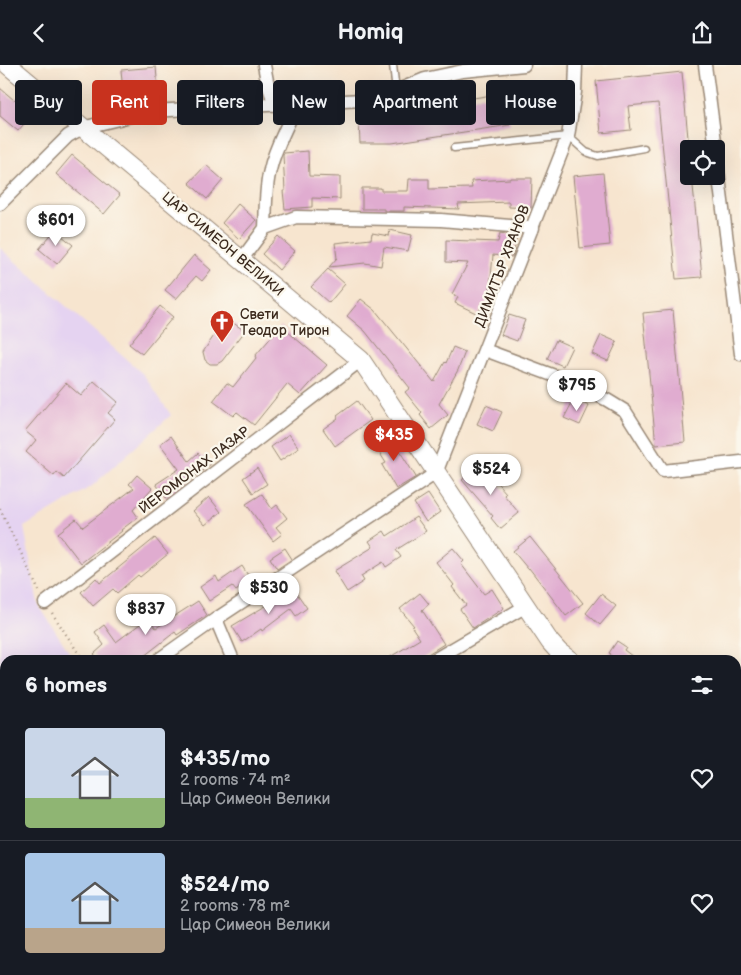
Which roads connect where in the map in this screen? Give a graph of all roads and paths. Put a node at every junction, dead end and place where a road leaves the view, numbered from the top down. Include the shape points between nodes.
1 (8, 65) edge
2 (264, 65) edge
3 (393, 65) edge
4 (524, 65) edge
5 (576, 65) edge
6 (706, 65) edge
7 (395, 80) edge
8 (423, 80) edge
9 (273, 99) edge
10 (273, 105) edge
11 (288, 125) edge
12 (82, 128) junction
13 (568, 136) junction
14 (715, 140) edge
15 (454, 148) dead end
16 (644, 148) dead end
17 (721, 185) edge
18 (5, 191) edge
19 (0, 204) edge
20 (265, 228) junction
21 (534, 228) junction
22 (242, 259) junction
23 (738, 297) edge
24 (486, 350) junction
25 (741, 354) edge
26 (362, 360) junction
27 (741, 462) edge
28 (436, 473) junction
29 (0, 509) edge
30 (45, 603) junction
31 (526, 606) junction
32 (216, 619) junction
33 (550, 642) junction
34 (80, 655) edge
35 (165, 655) edge
36 (231, 655) edge
37 (443, 655) edge
38 (551, 655) edge
39 (563, 655) edge

1 - 12 main road, ЦАР СИМЕОН ВЕЛИКИ
2 - 9 street
3 - 7 lane
4 - 8 street via 463,71
5 - 13 street, ДИМИТЪР ХРАНОВ
6 - 14 street
10 - 12 street via 151,111
11 - 20 street via 269,171
12 - 18 street via 68,136
12 - 22 main road, ЦАР СИМЕОН ВЕЛИКИ
13 - 15 lane
13 - 16 lane via 586,152 598,156
13 - 21 street, ДИМИТЪР ХРАНОВ
17 - 23 street
18 - 19 street
20 - 21 street via 296,217 441,220
20 - 22 street
21 - 24 street, ДИМИТЪР ХРАНОВ
22 - 26 main road, ЦАР СИМЕОН ВЕЛИКИ
23 - 25 street
24 - 27 street via 571,382 625,411 663,471
24 - 28 street, ДИМИТЪР ХРАНОВ
26 - 28 main road, ЦАР СИМЕОН ВЕЛИКИ
26 - 30 street, ЙЕРОМОНАХ ЛАЗАР
28 - 31 main road, ЦАР СИМЕОН ВЕЛИКИ
28 - 32 street
29 - 30 path
30 - 34 path
31 - 33 main road, ЦАР СИМЕОН ВЕЛИКИ
31 - 37 street
32 - 35 street
32 - 36 street
33 - 38 street, ЦАР СИМЕОН ВЕЛИКИ
33 - 39 main road, ЦАР СИМЕОН ВЕЛИКИ

